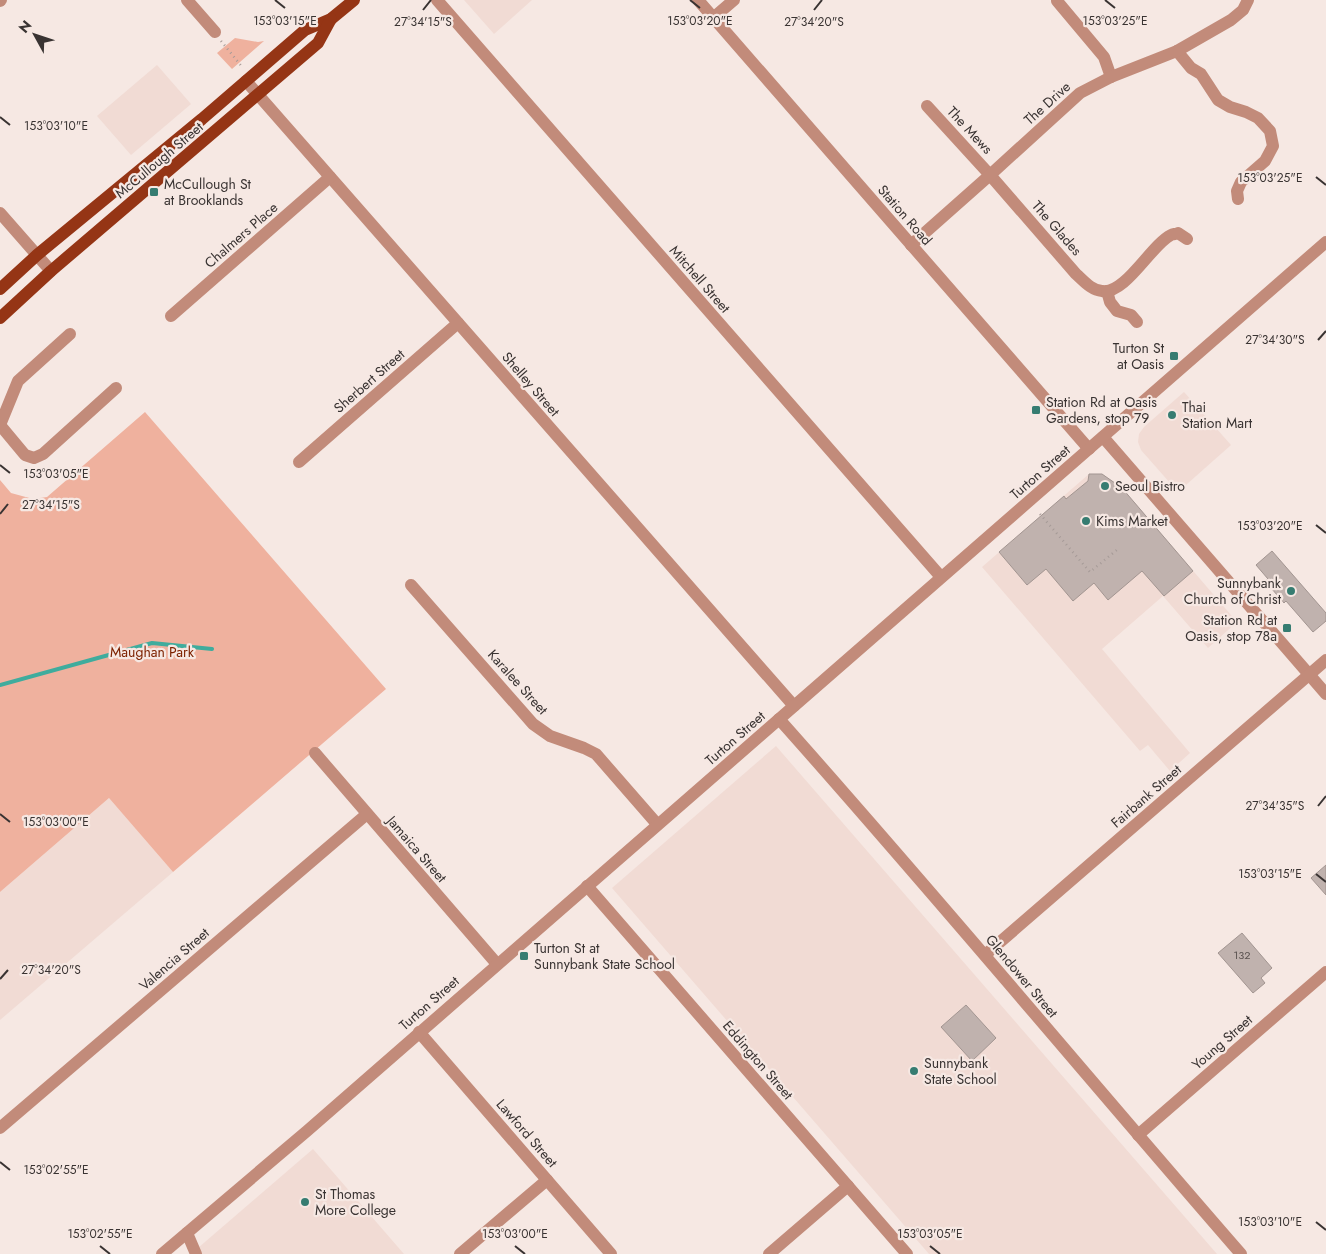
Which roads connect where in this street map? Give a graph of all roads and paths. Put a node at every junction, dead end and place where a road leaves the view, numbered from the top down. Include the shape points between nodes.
1 (187, 0) edge
2 (354, 0) edge
3 (437, 0) edge
4 (698, 0) edge
5 (734, 0) edge
6 (1248, 0) edge
7 (1057, 2) dead end
8 (714, 18) junction
9 (331, 19) junction
10 (215, 32) joint
11 (1177, 51) junction
12 (244, 75) junction
13 (1111, 77) junction
14 (257, 94) junction
15 (927, 106) dead end
16 (990, 175) junction
17 (330, 177) junction
18 (1238, 199) dead end
19 (0, 213) edge
20 (1187, 239) dead end
21 (1326, 244) edge
22 (911, 245) junction
23 (37, 256) junction
24 (51, 271) junction
25 (0, 289) edge
26 (1107, 291) junction
27 (171, 316) dead end
28 (0, 318) edge
29 (1137, 322) dead end
30 (458, 323) junction
31 (70, 334) dead end
32 (116, 388) dead end
33 (0, 425) edge
34 (1103, 437) junction
35 (1089, 449) junction
36 (299, 462) dead end
37 (1040, 514) dead end
38 (1118, 549) dead end
39 (941, 577) junction
40 (411, 584) dead end
41 (1326, 660) edge
42 (1309, 675) junction
43 (1326, 694) edge
44 (794, 706) junction
45 (779, 719) junction
46 (315, 753) dead end
47 (367, 814) junction
48 (657, 824) junction
49 (587, 886) junction
50 (985, 955) junction
51 (497, 964) junction
52 (1326, 972) edge
53 (419, 1032) junction
54 (0, 1128) edge
55 (1138, 1135) junction
56 (547, 1180) junction
57 (848, 1186) junction
58 (187, 1233) junction
59 (162, 1254) edge
60 (196, 1254) edge
61 (460, 1254) edge
62 (611, 1254) edge
63 (769, 1254) edge
64 (907, 1254) edge
65 (1241, 1254) edge

1 - 10 street
2 - 9 main road, McCullough Street
3 - 39 street, Mitchell Street
4 - 8 street, Station Road
5 - 8 street
6 - 11 street, The Drive via 1243,10 1231,20
7 - 13 street via 1104,57
8 - 22 street, Station Road
9 - 12 main road, McCullough Street via 305,30
9 - 14 main road, McCullough Street via 318,43
10 - 12 path
11 - 13 street, The Drive
11 - 18 street via 1191,68 1201,74 1218,100 1258,118 1270,131 1273,146 1265,161 1241,182
12 - 14 street, Shelley Street
12 - 23 main road, McCullough Street via 202,119
13 - 16 street, The Drive via 1080,93
14 - 17 street, Shelley Street
14 - 24 main road, McCullough Street
15 - 16 street, The Mews
16 - 22 street, The Drive
16 - 26 street, The Glades via 1076,274 1089,286
17 - 27 street, Chalmers Place
17 - 30 street, Shelley Street
19 - 23 street
20 - 26 street via 1178,233 1170,236 1126,280 1114,290
21 - 34 street, Turton Street
22 - 35 street, Station Road
23 - 24 street
23 - 25 main road, McCullough Street
24 - 28 main road, McCullough Street
26 - 29 street via 1117,311 1131,315
30 - 36 street, Sherbert Street
30 - 44 street, Shelley Street
31 - 33 street via 18,380
32 - 33 street via 34,458 25,455
34 - 35 street, Turton Street
34 - 42 street
35 - 39 street, Turton Street
37 - 38 path via 1090,572
39 - 44 street, Turton Street
40 - 48 street, Karalee Street via 533,724 550,736 596,754
41 - 42 street, Fairbank Street
42 - 43 street
42 - 50 street, Fairbank Street
44 - 45 street, Turton Street
45 - 48 street, Turton Street
45 - 50 street, Glendower Street
46 - 47 street, Jamaica Street
47 - 51 street, Jamaica Street
47 - 54 street, Valencia Street
48 - 49 street, Turton Street
49 - 51 street, Turton Street
49 - 57 street, Eddington Street
50 - 55 street, Glendower Street
51 - 53 street, Turton Street
52 - 55 street, Young Street
53 - 56 street, Lawford Street
53 - 58 street, Turton Street
55 - 65 street, Glendower Street
56 - 61 street
56 - 62 street, Lawford Street
57 - 63 street
57 - 64 street, Eddington Street
58 - 59 street, Turton Street
58 - 60 street

